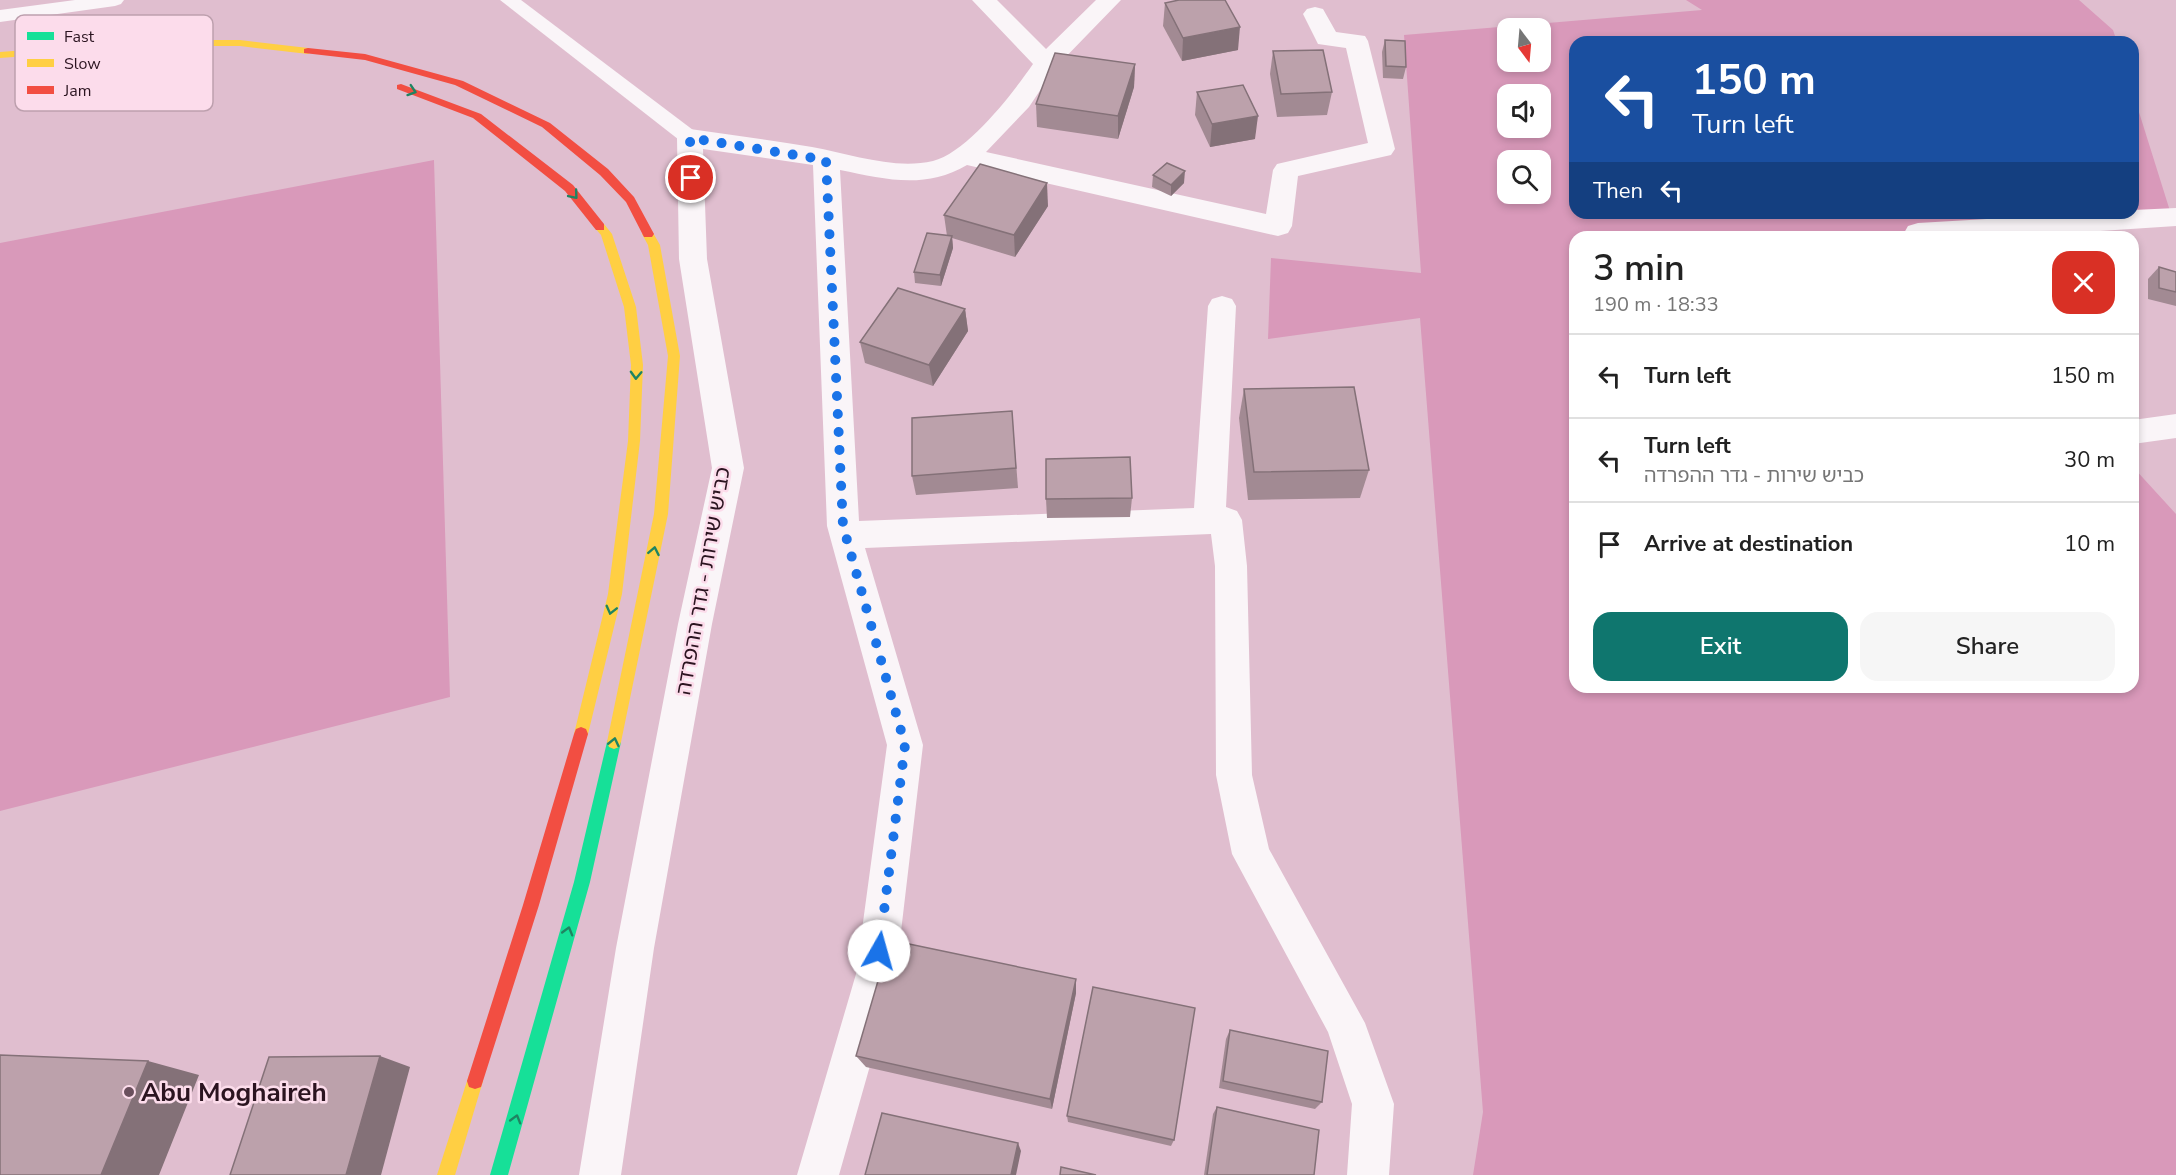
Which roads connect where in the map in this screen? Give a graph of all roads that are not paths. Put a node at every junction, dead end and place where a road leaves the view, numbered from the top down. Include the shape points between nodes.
1 (115, 0) edge
2 (509, 0) edge
3 (984, 0) edge
4 (1109, 0) edge
5 (1315, 14) dead end
6 (0, 16) edge
7 (213, 43) edge
8 (15, 54) edge
9 (0, 55) edge
10 (1046, 63) junction
11 (390, 84) dead end
12 (690, 138) junction
13 (964, 156) junction
14 (826, 160) junction
15 (2176, 217) edge
16 (2128, 219) edge
17 (2139, 219) edge
18 (1914, 228) edge
19 (1222, 306) dead end
20 (2176, 426) edge
21 (2139, 431) edge
22 (1209, 520) junction
23 (846, 535) junction
24 (446, 1175) edge
25 (499, 1175) edge
26 (600, 1175) edge
27 (818, 1175) edge
28 (1368, 1175) edge

1 - 6 lane
2 - 12 lane
3 - 10 street
4 - 10 street
5 - 13 street via 1327,39 1356,41 1382,149 1286,170 1278,226
25 -> 7 main road via 582,882 661,514 674,356 654,245 630,200 604,172 546,124 459,83 365,57
8 -> 9 main road
10 - 13 street via 1020,101
11 -> 24 main road via 477,116 569,188 606,234 630,307 637,365 634,441 615,594 577,749
12 - 14 street
12 - 26 street, כביש שירות - גדר ההפרדה via 693,259 728,468 635,948
13 - 14 street via 940,169 899,173
14 - 23 street
15 - 17 street
16 - 18 street
19 - 22 street
20 - 21 street
22 - 23 street
22 - 28 street via 1226,520 1231,566 1234,775 1251,854 1346,1023 1373,1104
23 - 27 street via 905,745 876,974

